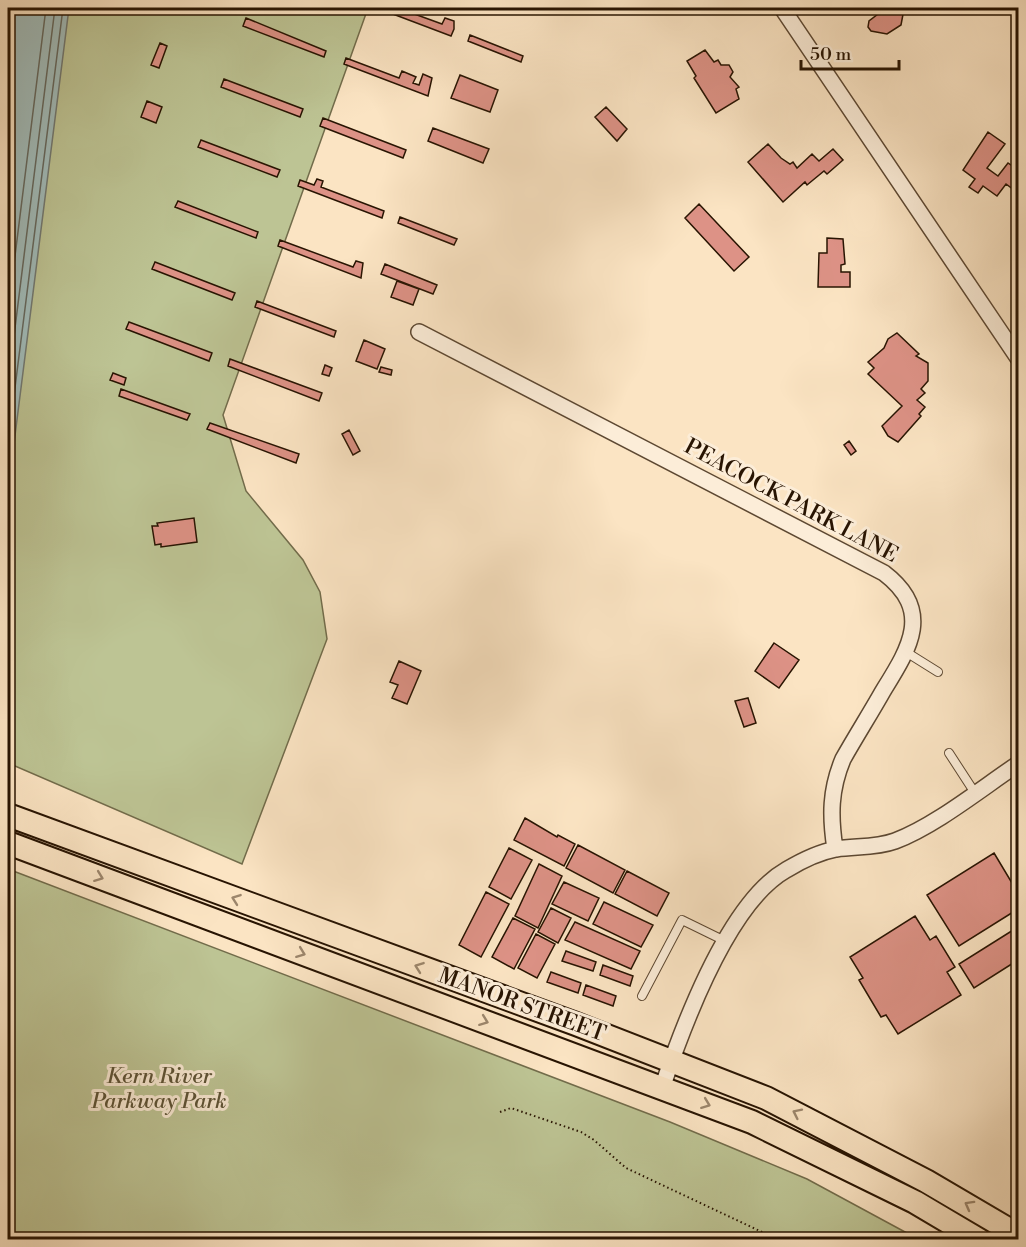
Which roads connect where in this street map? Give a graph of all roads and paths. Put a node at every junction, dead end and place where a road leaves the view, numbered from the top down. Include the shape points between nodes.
1 (782, 8) edge
2 (419, 332) dead end
3 (1018, 358) edge
4 (906, 652) junction
5 (938, 672) dead end
6 (949, 753) dead end
7 (1018, 764) edge
8 (975, 793) junction
9 (8, 815) edge
10 (8, 843) edge
11 (835, 849) junction
12 (725, 941) junction
13 (642, 996) dead end
14 (671, 1062) junction
15 (662, 1088) junction
16 (500, 1112) dead end
17 (1018, 1235) edge
18 (779, 1239) edge
19 (980, 1239) edge

1 - 3 street
2 - 4 street, PEACOCK PARK LANE via 884,573 895,581 909,603 913,630
4 - 5 lane
4 - 11 street, PEACOCK PARK LANE via 836,777 830,817
6 - 8 lane
7 - 8 street
8 - 11 street via 895,840 876,846
14 -> 9 main road, MANOR STREET
10 -> 15 main road, MANOR STREET
11 - 12 street via 786,870 769,882 741,912
12 - 13 lane via 682,920
12 - 14 street
14 - 15 street
17 -> 14 main road, MANOR STREET via 828,1128 766,1098
15 -> 19 main road, MANOR STREET via 752,1122 915,1202
16 - 18 path via 511,1108 581,1132 626,1168

